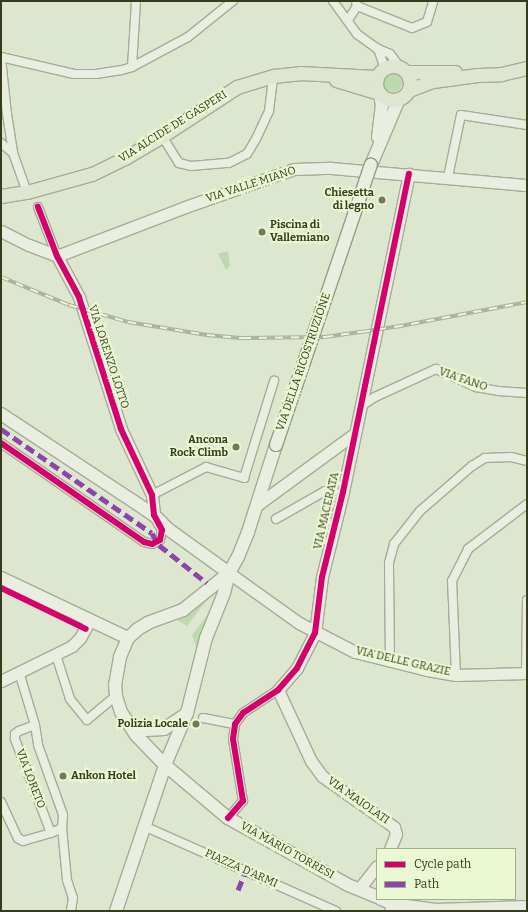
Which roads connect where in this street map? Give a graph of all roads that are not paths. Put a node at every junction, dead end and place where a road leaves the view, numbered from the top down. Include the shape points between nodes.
1 (136, 1) edge
2 (233, 1) edge
3 (333, 1) edge
4 (432, 1) edge
5 (356, 3) edge
6 (348, 20) junction
7 (377, 49) junction
8 (1, 58) edge
9 (132, 67) junction
10 (527, 68) edge
11 (403, 69) junction
12 (273, 76) junction
13 (432, 76) junction
14 (376, 83) junction
15 (409, 90) junction
16 (399, 99) junction
17 (386, 116) junction
18 (527, 125) edge
19 (162, 136) junction
20 (1, 143) edge
21 (14, 153) junction
22 (409, 174) junction
23 (448, 177) junction
24 (527, 185) edge
25 (28, 192) junction
26 (1, 196) edge
27 (38, 206) dead end
28 (1, 231) edge
29 (57, 256) junction
30 (274, 381) dead end
31 (527, 393) edge
32 (360, 407) junction
33 (1, 414) edge
34 (354, 434) junction
35 (1, 443) edge
36 (527, 461) edge
37 (334, 491) dead end
38 (152, 495) junction
39 (527, 504) edge
40 (257, 506) junction
41 (154, 515) junction
42 (276, 519) dead end
43 (229, 573) junction
44 (1, 578) edge
45 (527, 600) edge
46 (90, 620) junction
47 (315, 632) junction
48 (128, 638) junction
49 (56, 655) junction
50 (390, 661) junction
51 (20, 672) junction
52 (526, 673) edge
53 (456, 675) junction
54 (1, 681) edge
55 (278, 690) junction
56 (116, 696) junction
57 (187, 714) junction
58 (203, 718) dead end
59 (128, 723) junction
60 (235, 724) junction
61 (35, 725) junction
62 (165, 765) junction
63 (1, 802) edge
64 (228, 818) junction
65 (146, 827) junction
66 (62, 828) junction
67 (51, 833) junction
68 (390, 848) edge
69 (376, 867) edge
70 (359, 890) junction
71 (376, 897) edge
72 (388, 904) edge
73 (527, 906) edge
74 (71, 911) edge
75 (116, 911) edge
76 (336, 911) edge

1 - 9 street
2 - 9 street via 188,37
3 - 6 street
4 - 5 street via 427,22 412,28
5 - 6 street
6 - 7 street via 357,34
7 - 11 street via 390,54
7 - 14 street via 383,63
8 - 9 street via 74,74 110,73
8 - 21 street
10 - 13 main road via 501,74 478,75 448,71
11 - 13 main road
11 - 14 main road via 390,66
11 - 15 main road via 410,80
12 - 14 main road, VIA ALCIDE DE GASPERI via 300,73
12 - 19 main road, VIA ALCIDE DE GASPERI via 237,87
12 - 19 street via 269,111 246,154 229,163 191,166 179,163
13 - 15 main road
14 - 16 main road via 390,100
14 - 17 main road
15 - 16 main road
16 - 17 main road
17 - 40 main road, VIA DELLA RICOSTRUZIONE, bridge via 372,165
18 - 23 street via 461,115
19 - 25 main road, VIA ALCIDE DE GASPERI via 92,174
20 - 21 street
21 - 25 street
22 - 23 street, VIA VALLE MIANO
22 - 29 street, VIA VALLE MIANO via 331,168 294,169
22 - 32 street, VIA MACERATA
23 - 24 street, VIA VALLE MIANO
25 - 26 main road, VIA ALCIDE DE GASPERI
27 - 29 street, VIA LORENZO LOTTO
28 - 29 street
29 - 38 street, VIA LORENZO LOTTO via 79,297 121,429
30 - 38 street via 244,478 206,468
31 - 32 street, VIA FANO via 476,386 436,370 375,397
32 - 34 street, VIA MACERATA
33 - 41 main road
34 - 40 street, VIA MACERATA
34 - 47 street, VIA MACERATA via 322,577
35 - 41 street via 144,542 152,544 162,536 162,530
36 - 50 street via 511,457 485,458 472,466 420,511 394,544 389,563
37 - 42 street via 325,491
38 - 41 street, VIA LORENZO LOTTO
39 - 53 street via 468,549 452,581
40 - 43 main road, VIA DELLA RICOSTRUZIONE via 238,557
41 - 43 main road via 168,529
43 - 47 street, VIA DELLE GRAZIE
43 - 48 main road via 184,610 148,623
43 - 57 main road via 206,638
44 - 46 main road
45 - 52 street
46 - 48 main road
46 - 49 street via 80,638
47 - 50 street, VIA DELLE GRAZIE via 355,652
47 - 55 street, VIA MACERATA via 297,668
48 - 56 main road via 120,657 115,684
49 - 51 street
49 - 56 street via 70,699 87,720
50 - 53 street, VIA DELLE GRAZIE
51 - 54 street
51 - 61 street, VIA LORETO
52 - 53 street, VIA DELLE GRAZIE
55 - 60 street, VIA MACERATA via 242,713
55 - 68 street, VIA MAIOLATI via 311,761 322,776 394,827 396,834
56 - 59 main road, VIA MARIO TORRESI
57 - 59 main road via 164,729 146,730
57 - 62 main road
58 - 60 street
59 - 62 main road, VIA MARIO TORRESI
60 - 64 street via 233,739 243,801
61 - 66 street, VIA LORETO via 38,745 62,815
61 - 67 street, VIA LORETO via 19,730 15,734 15,739
62 - 64 main road, VIA MARIO TORRESI
62 - 65 main road
63 - 67 street via 18,838 23,841
64 - 70 main road, VIA MARIO TORRESI
65 - 75 main road
65 - 76 street, PIAZZA D'ARMI
66 - 67 street
66 - 74 street, VIA LORETO via 67,880 73,898
69 - 70 street
70 - 71 main road, VIA MARIO TORRESI
72 - 73 street via 440,909

